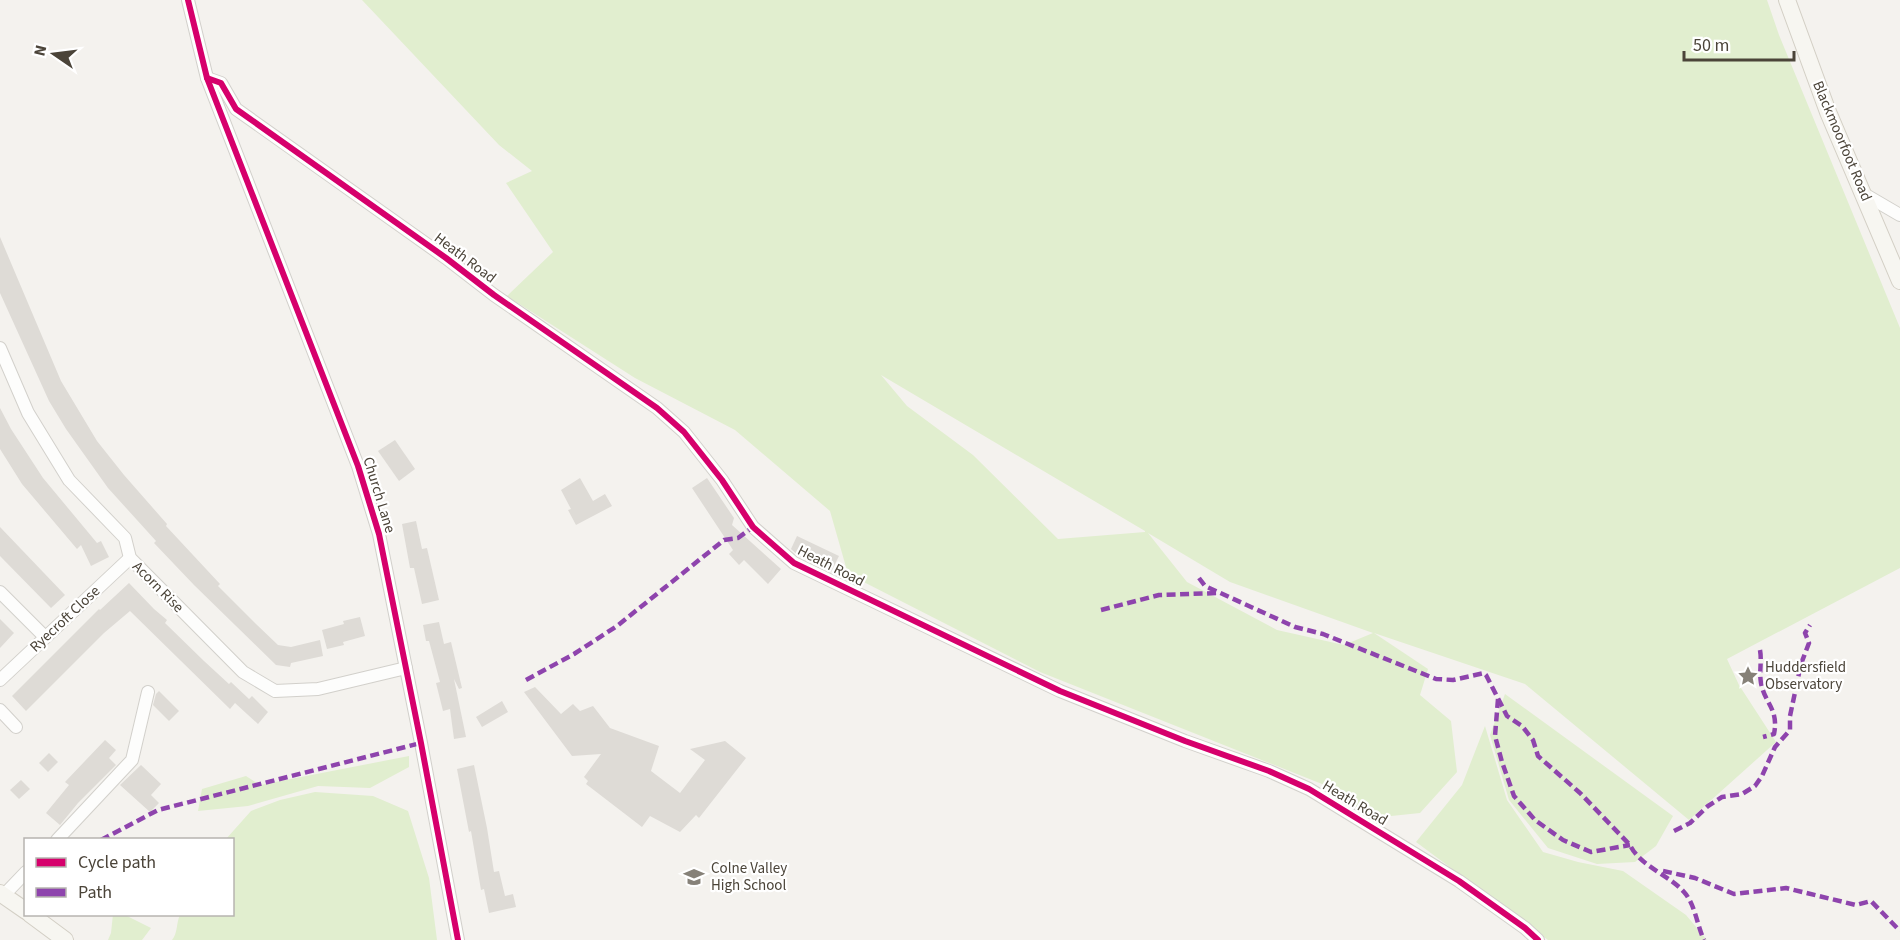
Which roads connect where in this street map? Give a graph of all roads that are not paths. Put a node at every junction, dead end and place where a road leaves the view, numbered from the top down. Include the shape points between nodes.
1 (188, 0) edge
2 (1787, 0) edge
3 (207, 78) junction
4 (1864, 194) junction
5 (1900, 215) edge
6 (1900, 281) edge
7 (0, 348) edge
8 (130, 558) junction
9 (0, 592) edge
10 (45, 637) junction
11 (406, 668) junction
12 (0, 680) edge
13 (148, 692) dead end
14 (0, 710) edge
15 (16, 727) dead end
16 (59, 838) edge
17 (24, 874) edge
18 (2, 894) edge
19 (24, 910) edge
20 (31, 916) edge
21 (64, 940) edge
22 (458, 940) edge
23 (1538, 940) edge

1 - 3 street, Church Lane
2 - 4 street, Blackmoorfoot Road via 1828,112
3 - 11 street, Church Lane via 358,466 379,534
3 - 23 street, Heath Road via 221,83 236,109 657,408 684,432 753,527 794,563 1060,691 1309,789 1459,881
4 - 5 street
4 - 6 street, Blackmoorfoot Road
7 - 8 street, Acorn Rise via 28,413 69,480 125,538
8 - 10 street, Ryecroft Close
8 - 11 street, Acorn Rise via 243,672 275,691 318,689
9 - 10 street
10 - 12 street, Ryecroft Close
11 - 22 street, Church Lane
13 - 16 street via 132,760
14 - 15 street
17 - 18 street
18 - 19 street
20 - 21 street

